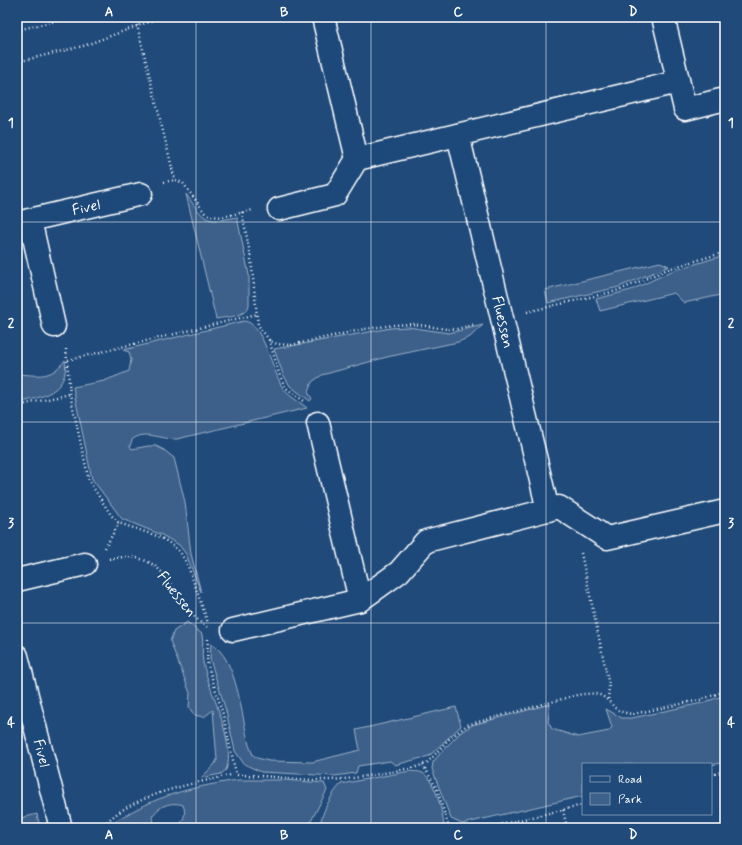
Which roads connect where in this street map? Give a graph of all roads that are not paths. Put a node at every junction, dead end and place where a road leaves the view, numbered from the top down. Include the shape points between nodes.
1 (324, 17) edge
2 (663, 17) edge
3 (678, 82) junction
4 (725, 99) edge
5 (458, 135) junction
6 (357, 159) junction
7 (141, 194) road end
8 (279, 209) road end
9 (24, 222) edge
10 (54, 326) road end
11 (318, 424) road end
12 (548, 510) junction
13 (725, 511) edge
14 (92, 562) road end
15 (17, 580) edge
16 (360, 600) junction
17 (233, 630) road end
18 (17, 656) edge
19 (61, 828) edge

1 - 6 street
2 - 3 street
3 - 4 street via 685,109
3 - 5 street
5 - 6 street
5 - 12 street, Fluessen
6 - 8 street via 335,195
7 - 9 street, Fivel
9 - 10 street, Fivel
11 - 16 street
12 - 13 street via 559,507 607,538
12 - 16 street via 426,542 399,572
14 - 15 street
16 - 17 street
18 - 19 street, Fivel

